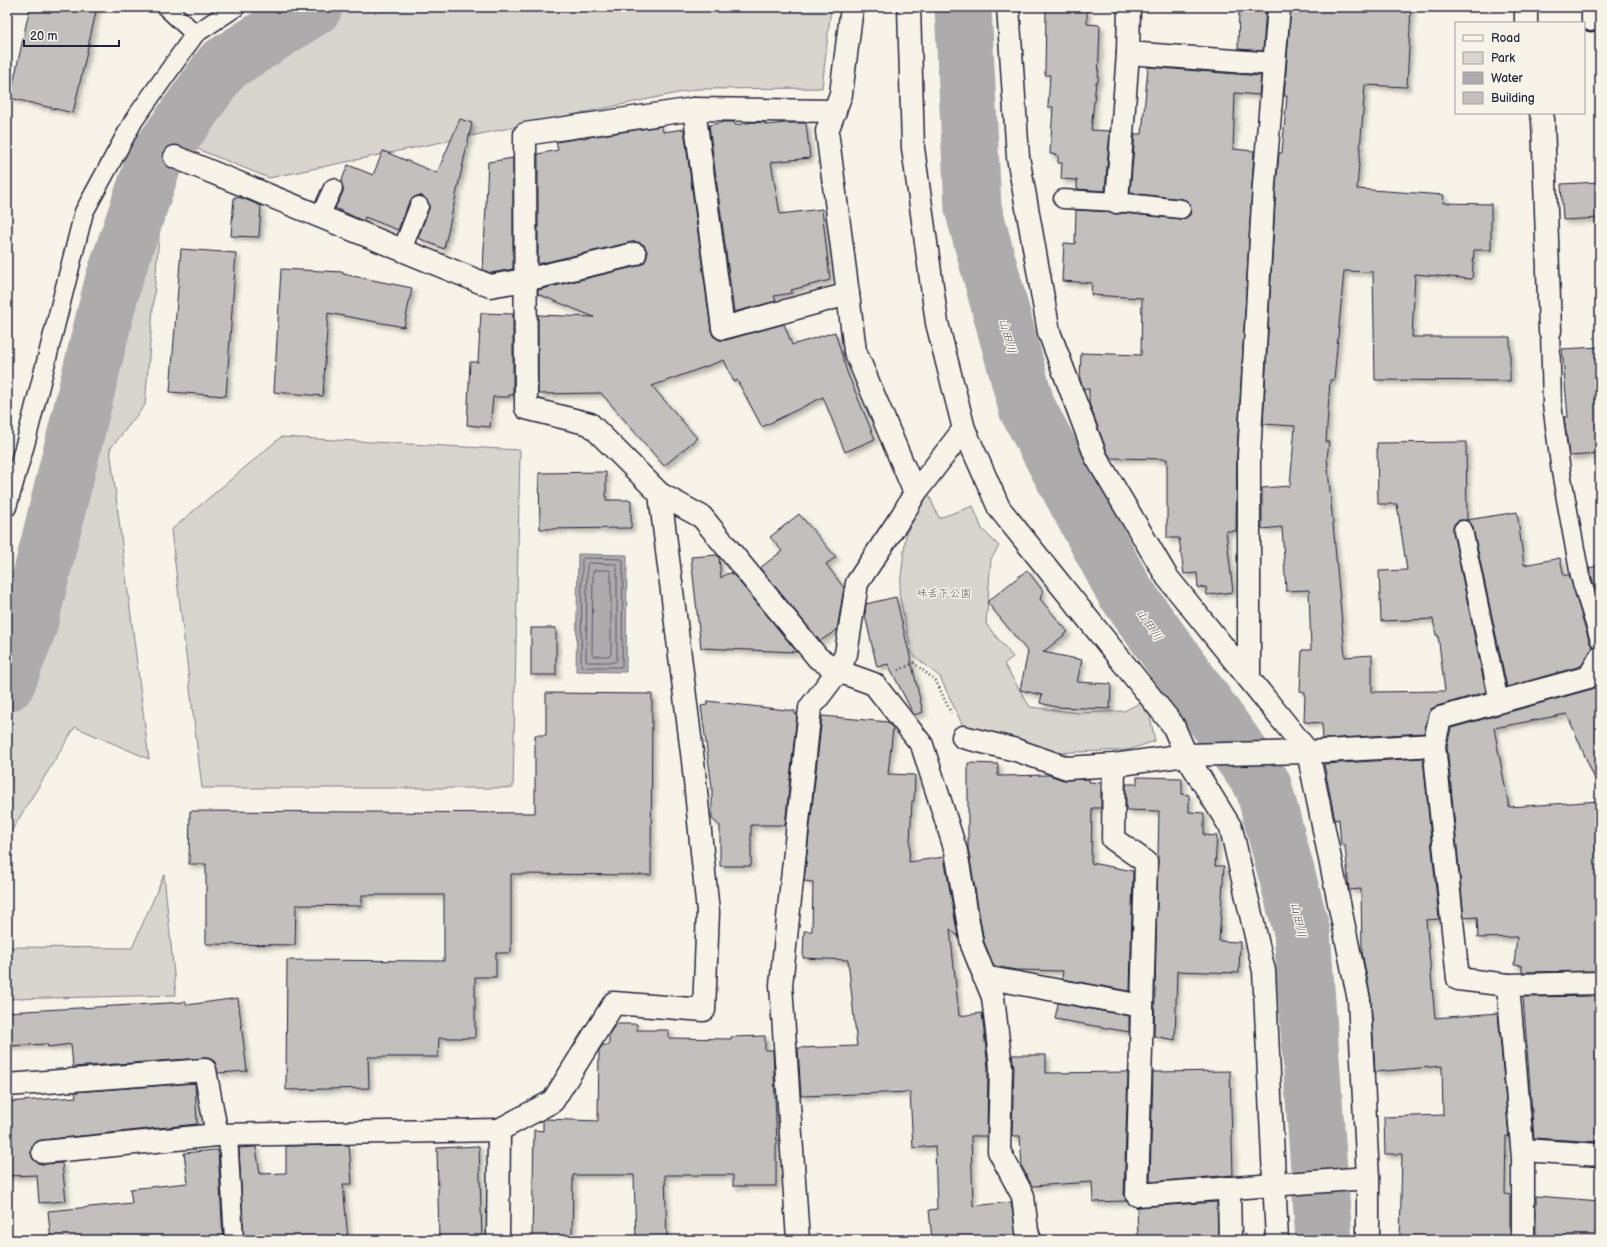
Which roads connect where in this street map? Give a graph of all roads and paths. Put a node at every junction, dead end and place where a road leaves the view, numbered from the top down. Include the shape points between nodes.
1 (166, 7) edge
2 (236, 7) edge
3 (852, 7) edge
4 (909, 7) edge
5 (1008, 7) edge
6 (1129, 7) edge
7 (1279, 7) edge
8 (1526, 7) edge
9 (1526, 22) edge
10 (195, 34) junction
11 (1128, 53) junction
12 (1274, 64) junction
13 (694, 110) junction
14 (835, 111) junction
15 (1541, 114) edge
16 (175, 157) dead end
17 (333, 188) dead end
18 (1063, 199) dead end
19 (1117, 202) junction
20 (419, 206) dead end
21 (1181, 208) dead end
22 (320, 216) junction
23 (402, 250) junction
24 (634, 254) dead end
25 (526, 280) junction
26 (848, 294) junction
27 (1550, 331) joint
28 (964, 429) junction
29 (915, 493) junction
30 (660, 494) junction
31 (7, 507) edge
32 (1463, 530) dead end
33 (1600, 656) edge
34 (838, 671) junction
35 (896, 671) dead end
36 (1249, 678) junction
37 (1499, 702) junction
38 (963, 737) joint
39 (1434, 745) junction
40 (1308, 752) junction
41 (1186, 755) junction
42 (1114, 765) junction
43 (984, 977) junction
44 (1600, 983) edge
45 (1508, 985) junction
46 (1142, 1006) junction
47 (7, 1085) edge
48 (499, 1130) junction
49 (223, 1135) junction
50 (1523, 1150) junction
51 (43, 1152) dead end
52 (1600, 1155) edge
53 (1368, 1178) junction
54 (1274, 1185) junction
55 (1229, 1188) junction
56 (234, 1240) edge
57 (498, 1240) edge
58 (798, 1240) edge
59 (1030, 1240) edge
60 (1230, 1240) edge
61 (1277, 1240) edge
62 (1368, 1240) edge
63 (1523, 1240) edge

1 - 10 lane
2 - 10 lane
3 - 14 street via 842,94
4 - 28 street via 913,148 937,323
5 - 36 street via 1018,157 1049,332 1096,457 1167,577
6 - 11 street
7 - 12 street
8 - 9 street
10 - 31 lane via 134,120 84,212
11 - 12 street
11 - 19 street
12 - 36 street via 1249,456
13 - 14 street
13 - 25 street via 525,134
13 - 26 street via 723,328
14 - 26 street via 827,131
15 - 27 street
16 - 22 street
17 - 22 lane
18 - 19 lane
19 - 21 lane
20 - 23 lane
22 - 23 street
23 - 25 street via 490,286
24 - 25 street
25 - 30 street via 526,408 590,424
26 - 29 street via 856,351
27 - 33 lane via 1552,404 1561,472 1580,576
28 - 29 street
28 - 41 street via 999,508 1173,725
29 - 34 street via 857,583 846,654
30 - 34 street via 702,518 818,658
30 - 48 street via 693,761 708,912 704,1010 614,1003 553,1101
32 - 37 lane
33 - 37 street via 1589,677
34 - 43 street via 874,684 922,745 956,851 972,945
34 - 58 street via 810,708 781,985
35 - 38 path via 914,663 936,681
36 - 40 street
37 - 39 street via 1440,718
38 - 42 street via 1016,750 1068,768
39 - 40 street
39 - 45 street via 1458,979
40 - 41 street
40 - 53 street via 1359,1000
41 - 42 street
41 - 54 street via 1231,828 1264,971
42 - 46 street via 1113,839 1146,862
43 - 46 street
43 - 59 street via 993,997 1001,1067 999,1151 1023,1196
44 - 45 street
45 - 50 street
46 - 55 street via 1137,1195
47 - 49 street via 205,1070
48 - 49 street
48 - 57 street
49 - 51 street
49 - 56 lane
50 - 52 street
50 - 63 street
53 - 54 street
53 - 62 street
54 - 55 street
54 - 61 street
55 - 60 street

